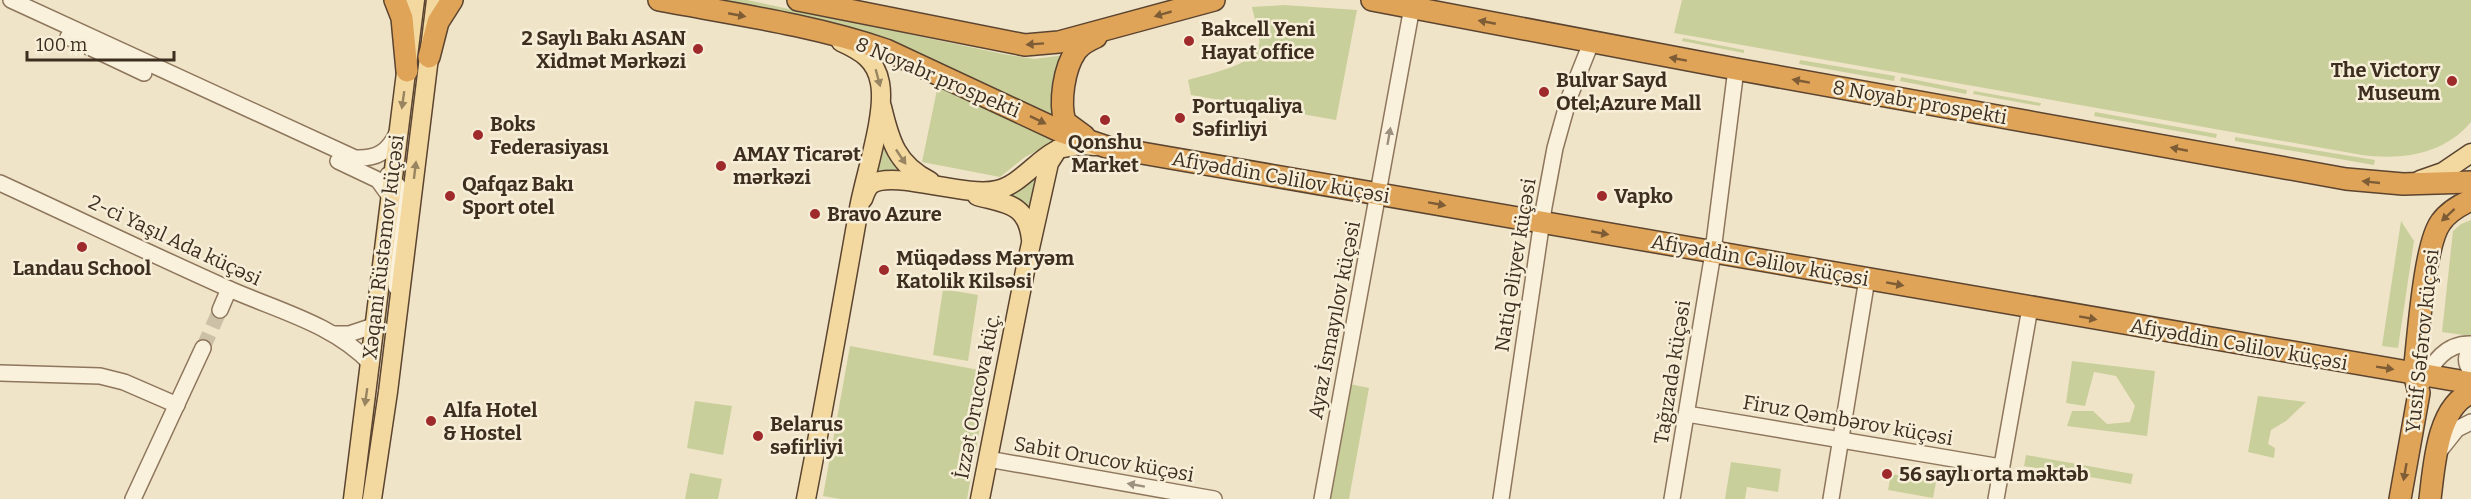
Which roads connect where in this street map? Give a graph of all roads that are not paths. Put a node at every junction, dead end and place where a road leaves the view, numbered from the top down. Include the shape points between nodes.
1 (11, 0) edge
2 (395, 0) edge
3 (415, 0) edge
4 (436, 0) edge
5 (452, 0) edge
6 (659, 0) edge
7 (798, 0) edge
8 (1214, 0) edge
9 (1372, 0) edge
10 (0, 6) edge
11 (1412, 7) junction
12 (1113, 29) junction
13 (818, 31) junction
14 (1591, 42) junction
15 (429, 57) junction
16 (1736, 69) junction
17 (407, 71) junction
18 (881, 103) junction
19 (399, 127) junction
20 (1107, 147) junction
21 (1058, 149) junction
22 (2471, 153) edge
23 (355, 158) junction
24 (2471, 182) edge
25 (0, 183) edge
26 (2403, 184) junction
27 (392, 189) junction
28 (952, 189) junction
29 (1379, 194) junction
30 (2471, 200) edge
31 (859, 206) junction
32 (1542, 223) junction
33 (1031, 242) junction
34 (1713, 252) junction
35 (1867, 279) junction
36 (229, 289) junction
37 (2030, 308) junction
38 (220, 310) tunnel mouth
39 (398, 310) junction
40 (376, 325) junction
41 (334, 334) junction
42 (2471, 346) edge
43 (202, 348) tunnel mouth
44 (371, 364) junction
45 (2471, 371) edge
46 (0, 372) edge
47 (2420, 380) junction
48 (2471, 383) edge
49 (2471, 393) edge
50 (177, 405) junction
51 (1687, 414) junction
52 (2471, 422) edge
53 (1841, 440) junction
54 (2436, 457) junction
55 (988, 459) junction
56 (2001, 467) junction
57 (133, 499) edge
58 (352, 499) edge
59 (372, 499) edge
60 (806, 499) edge
61 (980, 499) edge
62 (1214, 499) edge
63 (1322, 499) edge
64 (1501, 499) edge
65 (1672, 499) edge
66 (1832, 499) edge
67 (1996, 499) edge
68 (2400, 499) edge
69 (2430, 499) edge

1 - 23 street
2 - 17 highway via 402,18
3 - 17 main road
4 - 15 main road, Xəqani Rüstəmov küçəsi
5 - 15 highway via 438,22
6 -> 13 highway, 8 Noyabr prospekti
12 -> 7 highway, 8 Noyabr prospekti via 1059,42 1025,45
8 -> 12 highway, 8 Noyabr prospekti
9 - 11 highway, 8 Noyabr prospekti
10 - 27 street via 372,176
14 -> 11 highway, 8 Noyabr prospekti
29 -> 11 street, Ayaz İsmayılov küçəsi
12 - 20 highway via 1075,52 1062,104 1068,125
13 -> 18 main road via 870,60 878,75
13 -> 20 highway, 8 Noyabr prospekti via 886,50 1062,132
16 -> 14 highway, 8 Noyabr prospekti
14 - 32 street, Natiq Əliyev küçəsi via 1561,124
39 -> 15 main road, Xəqani Rüstəmov küçəsi
26 -> 16 highway, 8 Noyabr prospekti via 2346,179
16 - 34 street, Tağızadə küçəsi
17 -> 19 main road
18 -> 28 main road via 895,148 908,167
18 - 31 main road
19 - 23 street via 382,154
19 - 27 main road
20 - 21 main road via 1081,145
20 - 29 highway, Afiyəddin Cəlilov küçəsi
21 - 28 main road via 998,190
21 - 33 main road, İzzət Orucova küç. via 1049,163
22 - 26 main road via 2428,178
23 - 27 street via 380,170
24 - 26 highway, 8 Noyabr prospekti
25 - 36 street, 2-ci Yaşıl Ada küçəsi
27 - 39 street via 399,187 402,200 394,266
27 - 40 main road
28 - 31 main road via 880,181 868,188
28 - 33 main road via 1014,206 1026,216
29 -> 32 highway, Afiyəddin Cəlilov küçəsi
29 - 63 street, Ayaz İsmayılov küçəsi
30 -> 47 highway, Yusif Səfərov küçəsi via 2440,222 2433,238
31 - 60 main road
32 -> 34 highway, Afiyəddin Cəlilov küçəsi
32 - 64 street, Natiq Əliyev küçəsi
33 - 55 main road, İzzət Orucova küç.
34 - 35 highway, Afiyəddin Cəlilov küçəsi
34 - 51 street, Tağızadə küçəsi
35 -> 37 highway, Afiyəddin Cəlilov küçəsi
35 - 53 street
36 - 38 street
36 - 41 street, 2-ci Yaşıl Ada küçəsi
37 -> 47 highway, Afiyəddin Cəlilov küçəsi
37 - 56 street
39 - 59 main road, Xəqani Rüstəmov küçəsi
40 - 41 street via 349,334
40 - 44 main road
41 - 44 street, 2-ci Yaşıl Ada küçəsi
42 - 45 street via 2466,361
42 - 47 street via 2453,346 2445,351
43 - 50 street
44 -> 58 main road
46 - 50 street via 100,376
47 - 48 highway, Afiyəddin Cəlilov küçəsi
47 -> 68 highway, Yusif Səfərov küçəsi
49 - 54 highway, Yusif Səfərov küçəsi via 2461,398 2450,413
50 - 57 street
51 - 53 street, Firuz Qəmbərov küçəsi
51 - 65 street, Tağızadə küçəsi
52 - 54 street via 2457,429
53 - 56 street, Firuz Qəmbərov küçəsi
53 - 66 street
54 - 69 highway, Yusif Səfərov küçəsi
55 - 61 main road, İzzət Orucova küç.
62 -> 55 street, Sabit Orucov küçəsi
56 - 67 street

